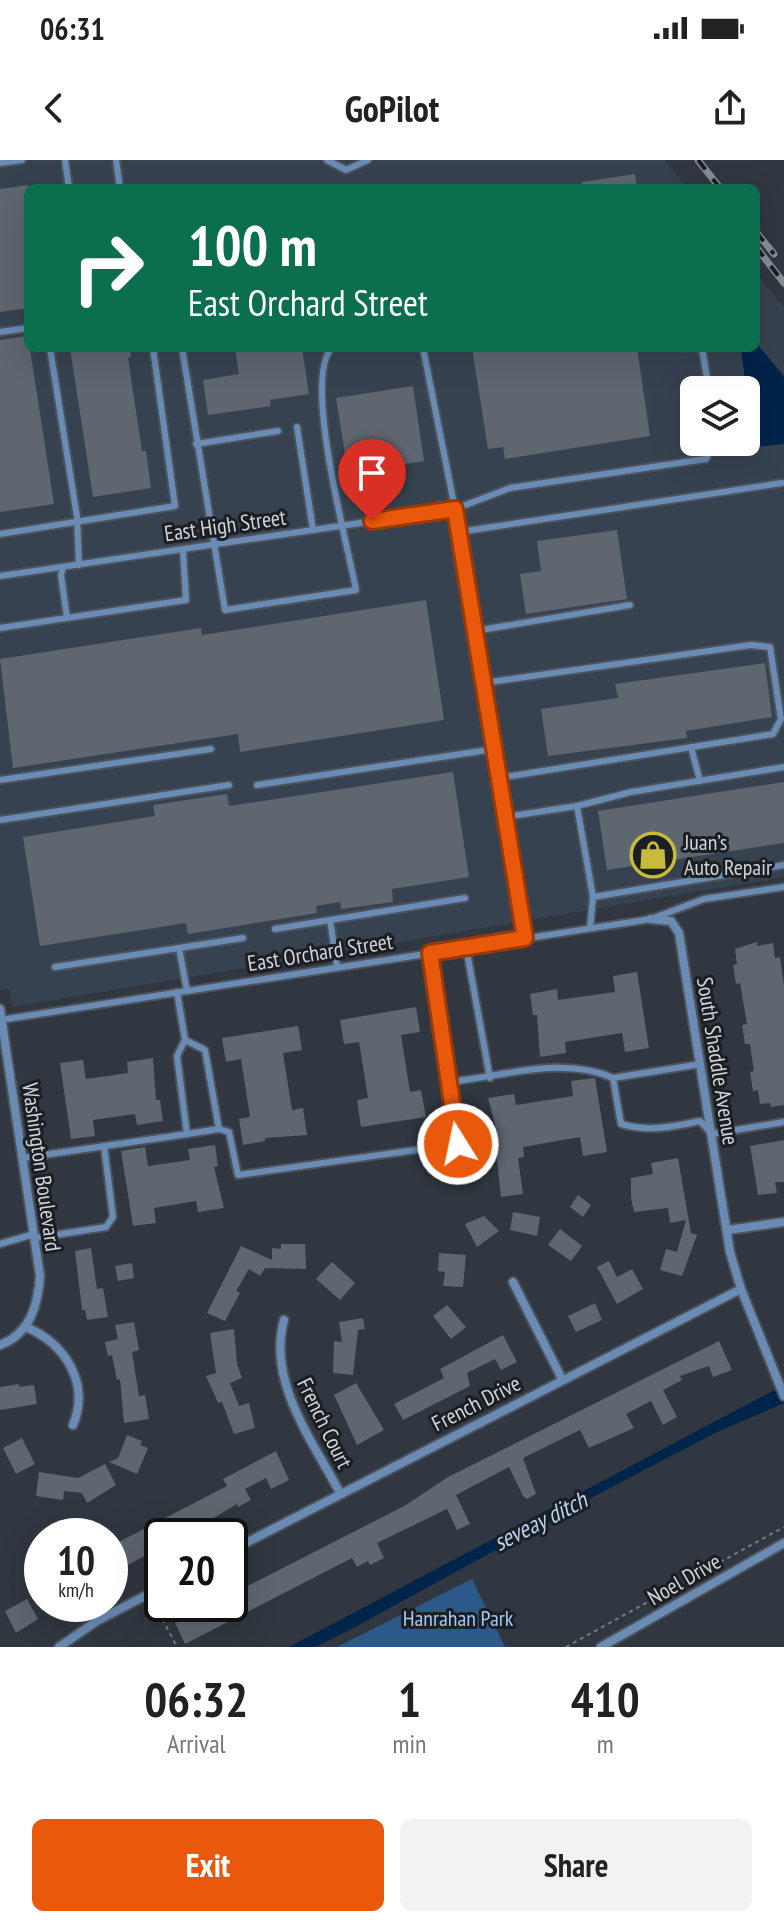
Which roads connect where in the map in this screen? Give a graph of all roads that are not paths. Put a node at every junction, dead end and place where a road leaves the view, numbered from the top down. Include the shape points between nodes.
1 (22, 160) edge
2 (65, 160) edge
3 (116, 160) edge
4 (327, 160) edge
5 (368, 160) edge
6 (0, 163) edge
7 (68, 184) edge
8 (119, 184) edge
9 (24, 329) edge
10 (0, 332) edge
11 (51, 352) edge
12 (154, 352) edge
13 (183, 352) edge
14 (329, 352) edge
15 (424, 352) edge
16 (703, 352) edge
17 (707, 376) edge
18 (297, 427) dead end
19 (278, 431) dead end
20 (196, 444) junction
21 (707, 456) edge
22 (782, 483) dead end
23 (455, 509) junction
24 (75, 524) junction
25 (345, 525) junction
26 (313, 530) junction
27 (459, 532) junction
28 (0, 534) edge
29 (215, 545) junction
30 (183, 550) junction
31 (79, 565) junction
32 (63, 567) junction
33 (0, 576) edge
34 (630, 605) dead end
35 (67, 618) junction
36 (0, 628) edge
37 (475, 631) junction
38 (483, 683) junction
39 (691, 747) junction
40 (211, 749) dead end
41 (494, 749) junction
42 (784, 767) edge
43 (499, 778) junction
44 (0, 780) edge
45 (700, 781) junction
46 (229, 785) dead end
47 (257, 785) dead end
48 (577, 806) junction
49 (505, 817) junction
50 (0, 820) edge
51 (784, 865) edge
52 (782, 887) edge
53 (784, 895) edge
54 (593, 897) junction
55 (465, 898) dead end
56 (651, 919) junction
57 (330, 920) junction
58 (590, 928) junction
59 (275, 929) dead end
60 (243, 938) dead end
61 (525, 938) junction
62 (466, 947) junction
63 (179, 948) junction
64 (430, 953) junction
65 (55, 967) dead end
66 (337, 967) junction
67 (187, 991) junction
68 (177, 992) junction
69 (0, 1009) edge
70 (1, 1020) edge
71 (185, 1040) junction
72 (701, 1064) junction
73 (490, 1078) junction
74 (613, 1078) junction
75 (11, 1080) junction
76 (0, 1082) edge
77 (448, 1082) junction
78 (784, 1122) edge
79 (219, 1129) junction
80 (187, 1134) junction
81 (712, 1134) junction
82 (104, 1146) junction
83 (23, 1158) junction
84 (784, 1222) edge
85 (728, 1230) junction
86 (34, 1236) junction
87 (0, 1244) edge
88 (513, 1282) dead end
89 (741, 1289) junction
90 (284, 1320) dead end
91 (26, 1327) junction
92 (0, 1345) edge
93 (562, 1379) junction
94 (784, 1396) edge
95 (73, 1425) dead end
96 (340, 1493) junction
97 (248, 1542) edge
98 (784, 1543) edge
99 (144, 1597) edge
100 (59, 1647) edge
101 (601, 1647) edge

1 - 6 lane
2 - 7 lane
3 - 8 lane
4 - 5 lane via 346,170
9 - 10 lane
11 - 24 lane
12 - 24 lane via 175,506
13 - 20 lane
14 - 25 lane via 322,379 324,415 330,472
15 - 23 lane
16 - 17 lane
18 - 26 lane
19 - 20 lane
20 - 29 lane
21 - 23 lane, East High Street via 510,488
22 - 27 lane
23 - 25 lane, East High Street
23 - 27 lane
24 - 28 lane
24 - 31 lane
25 - 26 lane, East High Street
25 - 29 lane via 356,590 327,595 225,610
26 - 29 lane, East High Street
27 - 37 lane
29 - 30 lane, East High Street
30 - 31 lane, East High Street
30 - 35 lane via 186,600
31 - 32 lane, East High Street
32 - 33 lane, East High Street
32 - 35 lane
34 - 37 lane
35 - 36 lane
37 - 38 lane
38 - 39 lane via 751,645 770,647 781,719 773,734
38 - 41 lane
39 - 43 lane
39 - 45 lane
40 - 44 lane
41 - 43 lane
41 - 47 lane
42 - 45 lane
43 - 49 lane
45 - 48 lane
46 - 50 lane
48 - 49 lane
48 - 54 lane
49 - 61 lane
51 - 54 lane
52 - 53 lane
52 - 56 lane, East Orchard Street via 704,899
54 - 58 lane
55 - 57 lane
56 - 58 lane, East Orchard Street
56 - 72 street, South Shaddle Avenue via 671,921 679,933
57 - 59 lane
57 - 66 lane
58 - 61 lane, East Orchard Street
60 - 63 lane
61 - 62 lane, East Orchard Street
62 - 64 lane, East Orchard Street
62 - 73 lane
63 - 65 lane
63 - 67 lane
64 - 66 lane, East Orchard Street
64 - 77 lane
66 - 67 lane, East Orchard Street
67 - 68 lane, East Orchard Street
68 - 70 lane, East Orchard Street
68 - 71 lane
69 - 70 street, Washington Boulevard
70 - 75 street, Washington Boulevard
71 - 79 lane via 205,1050
71 - 80 lane via 177,1056
72 - 74 lane
72 - 81 street, South Shaddle Avenue
73 - 74 lane via 568,1066
73 - 77 lane
74 - 81 lane via 621,1124 660,1129 700,1121
75 - 76 lane
75 - 83 street, Washington Boulevard
77 - 79 lane via 458,1144 238,1175 229,1132
78 - 81 lane
79 - 80 lane
80 - 82 lane
81 - 85 street, South Shaddle Avenue
82 - 83 lane
82 - 86 lane via 113,1217 106,1227
83 - 86 street, Washington Boulevard
84 - 85 street
85 - 89 street, South Shaddle Avenue
86 - 87 lane
86 - 91 street, Washington Boulevard via 39,1289
88 - 93 street
89 - 93 street, French Drive
89 - 94 street, South Shaddle Avenue
90 - 96 street, French Court via 277,1343 284,1384
91 - 92 street
91 - 95 street via 70,1362 80,1402
93 - 96 street, French Drive
96 - 97 street, French Drive
98 - 101 street, Noel Drive
99 - 100 street

